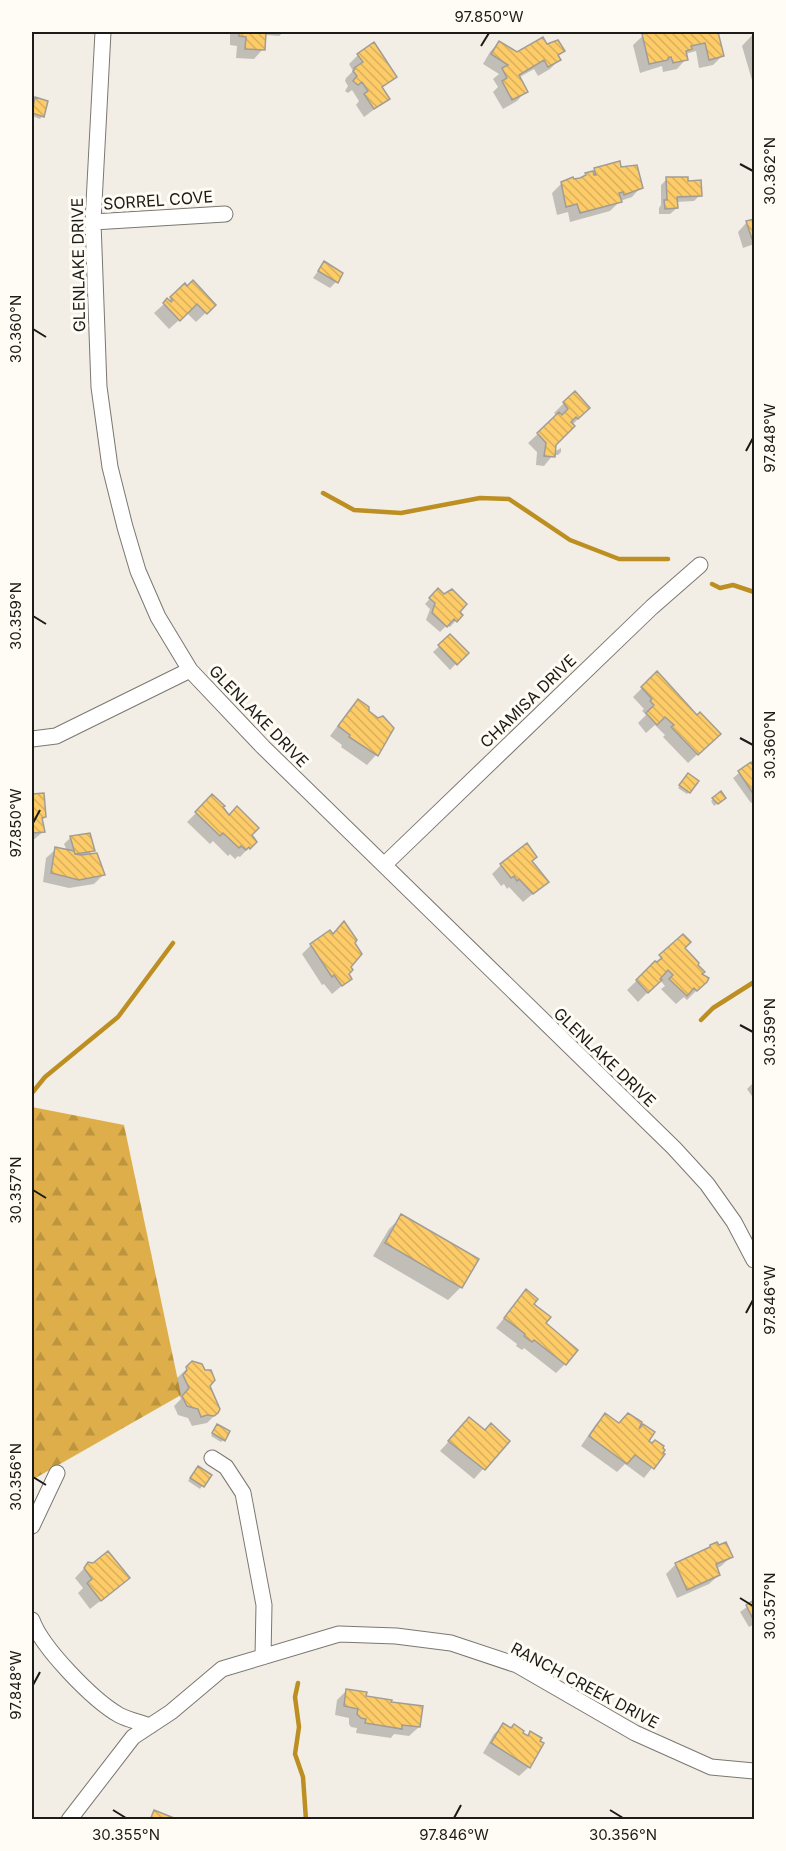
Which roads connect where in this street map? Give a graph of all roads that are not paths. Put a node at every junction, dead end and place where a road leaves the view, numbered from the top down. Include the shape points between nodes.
1 (103, 32) edge
2 (225, 214) dead end
3 (93, 222) junction
4 (700, 565) dead end
5 (190, 670) junction
6 (32, 739) edge
7 (384, 865) junction
8 (754, 1260) edge
9 (212, 1458) dead end
10 (57, 1473) dead end
11 (32, 1526) edge
12 (32, 1620) edge
13 (263, 1657) junction
14 (150, 1726) junction
15 (754, 1771) edge
16 (69, 1820) edge

1 - 3 street, GLENLAKE DRIVE
2 - 3 street, SORREL COVE
3 - 5 street, GLENLAKE DRIVE via 99,387 110,467 138,571 158,617
4 - 7 street, CHAMISA DRIVE
5 - 6 street via 56,736
5 - 7 street, GLENLAKE DRIVE
7 - 8 street, GLENLAKE DRIVE via 674,1148 707,1184
9 - 13 street via 226,1467 243,1493 264,1605
10 - 11 street
12 - 14 street via 52,1652 96,1697 120,1715
13 - 14 street, RANCH CREEK DRIVE via 222,1669
13 - 15 street, RANCH CREEK DRIVE via 339,1634 451,1643 517,1665 635,1733 711,1767
14 - 16 street, RANCH CREEK DRIVE via 133,1737

